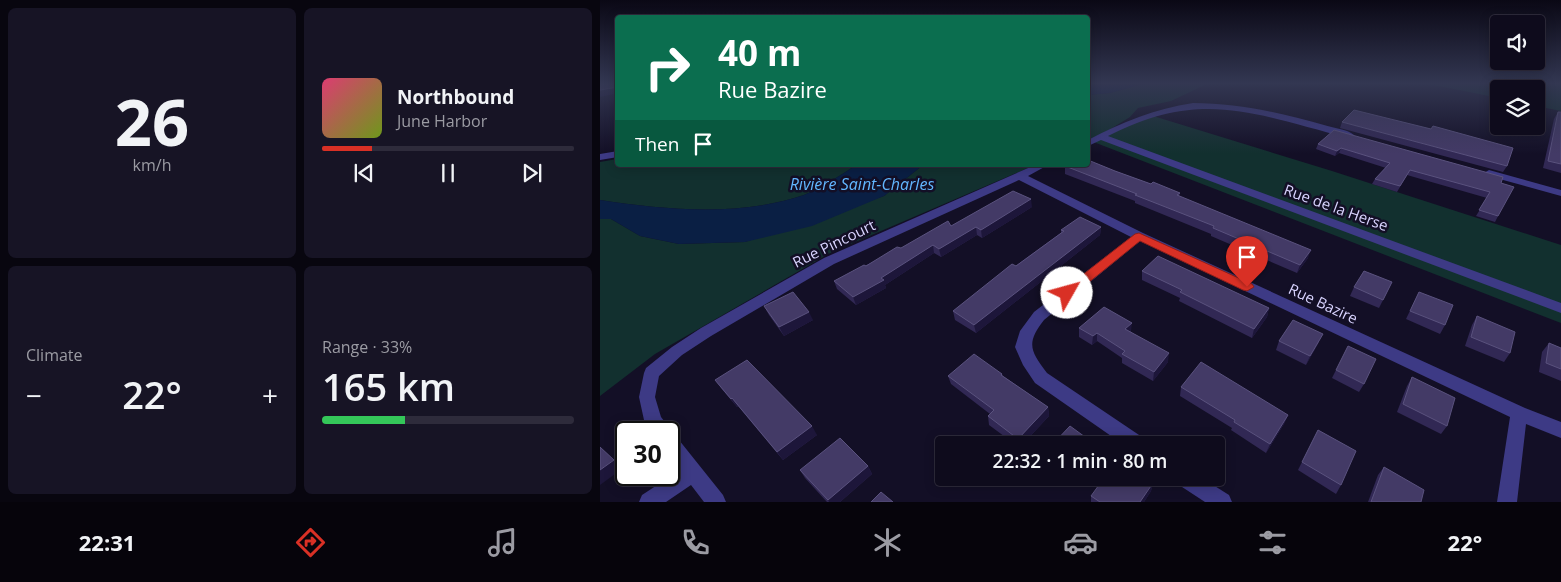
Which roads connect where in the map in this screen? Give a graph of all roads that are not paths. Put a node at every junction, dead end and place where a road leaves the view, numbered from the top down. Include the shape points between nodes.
1 (1196, 106) edge
2 (1214, 106) edge
3 (1101, 137) junction
4 (1360, 138) edge
5 (1090, 142) edge
6 (615, 154) edge
7 (600, 157) edge
8 (1039, 167) edge
9 (1475, 169) edge
10 (1020, 176) junction
11 (1561, 193) edge
12 (1139, 236) junction
13 (1561, 308) edge
14 (1519, 413) junction
15 (654, 421) edge
16 (1561, 430) edge
17 (1126, 436) edge
18 (680, 456) edge
19 (692, 472) junction
20 (1198, 486) edge
21 (649, 502) edge
22 (716, 502) edge
23 (1222, 502) edge
24 (1507, 502) edge

1 - 3 street via 1150,115
2 - 4 street via 1303,122
3 - 5 street
3 - 13 street, Rue de la Herse
6 - 7 street
8 - 10 street, Rue Pincourt
9 - 11 street
10 - 12 street, Rue Bazire
10 - 15 street, Rue Pincourt via 829,262 677,351 652,373 648,398
12 - 14 street, Rue Bazire
12 - 17 street via 1038,316 1027,330 1023,346 1041,378
14 - 16 street, Rue Bazire
14 - 24 street
18 - 19 street
19 - 21 street
19 - 22 street
20 - 23 street

